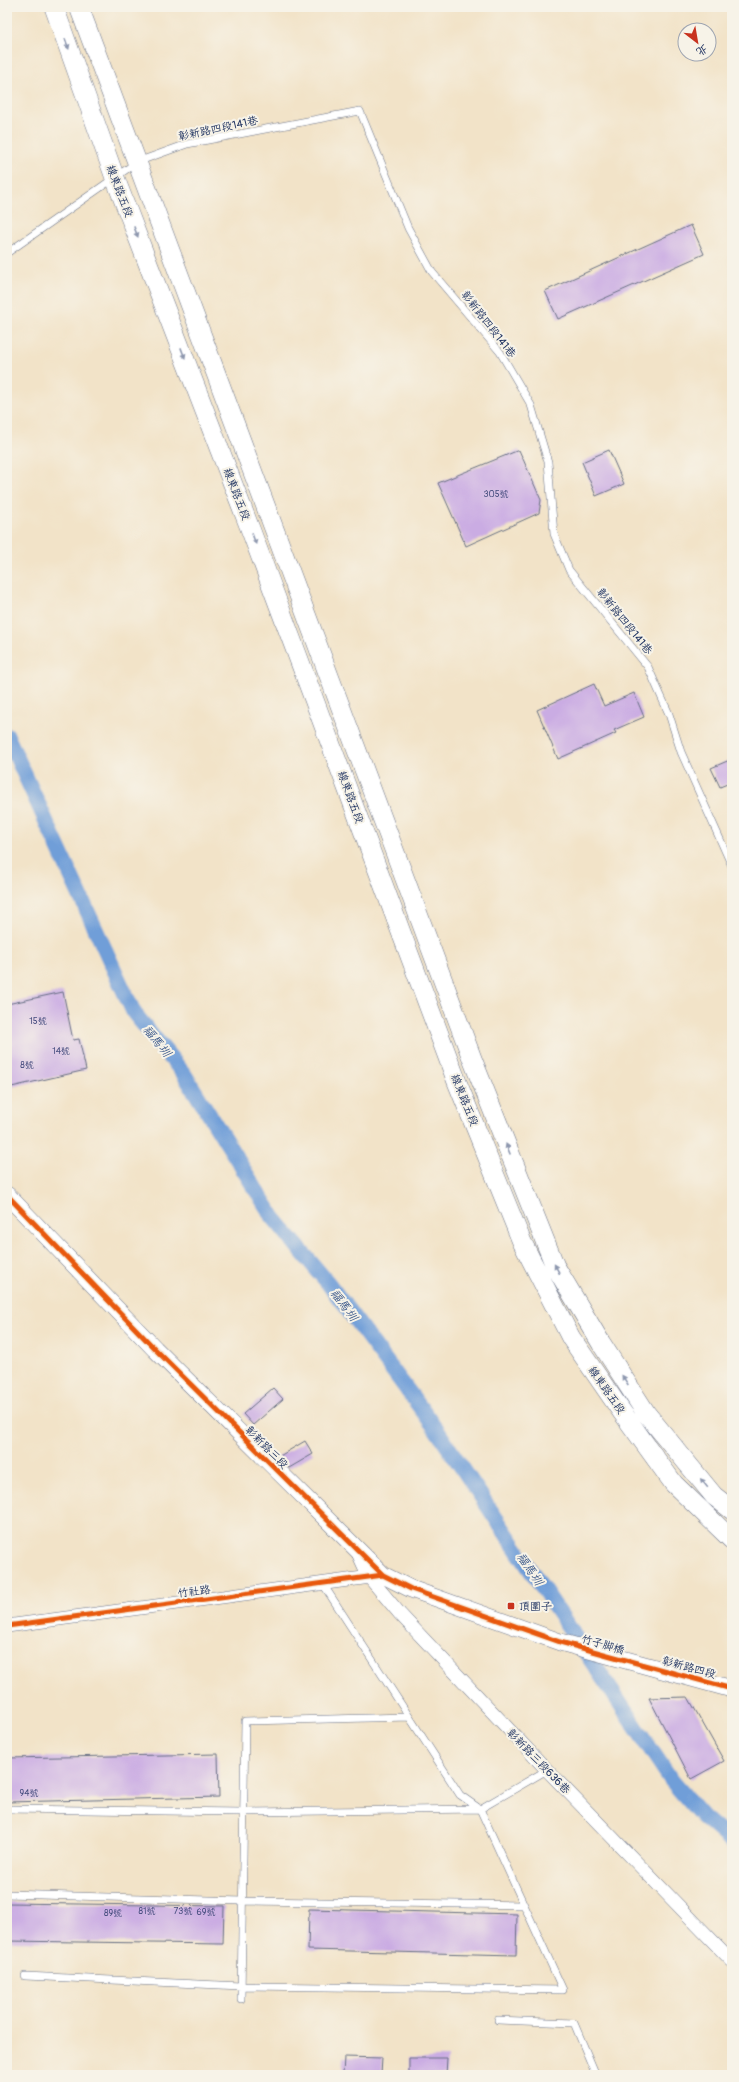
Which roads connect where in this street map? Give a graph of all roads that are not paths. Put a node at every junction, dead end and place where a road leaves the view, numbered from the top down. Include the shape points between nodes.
1 (54, 7) edge
2 (79, 7) edge
3 (137, 162) junction
4 (115, 178) junction
5 (7, 253) edge
6 (730, 855) edge
7 (732, 866) edge
8 (7, 1195) edge
9 (732, 1510) edge
10 (732, 1540) edge
11 (376, 1576) junction
12 (323, 1584) junction
13 (7, 1626) edge
14 (560, 1642) joint
15 (641, 1664) joint
16 (732, 1689) edge
17 (409, 1717) junction
18 (547, 1770) junction
19 (7, 1809) edge
20 (480, 1809) junction
21 (242, 1812) junction
22 (7, 1894) edge
23 (242, 1901) junction
24 (524, 1905) junction
25 (732, 1961) edge
26 (25, 1976) dead end
27 (241, 1986) junction
28 (241, 1999) dead end
29 (498, 2020) dead end
30 (596, 2075) edge

1 -> 4 main road, 線東路五段
2 - 3 main road, 線東路五段
3 - 4 lane
3 - 6 lane, 彰新路四段141巷 via 187,144 360,111 408,228 432,272 500,352 531,405 548,462 554,534 569,570 648,667 669,714 681,752
9 -> 3 main road, 線東路五段 via 714,1496 646,1413 555,1266 473,1061
4 - 5 lane
4 -> 10 main road, 線東路五段 via 251,530 457,1082 522,1242 571,1338 622,1412 674,1484
6 - 7 lane, 彰新路四段141巷
8 - 11 street, 彰新路三段 via 155,1349 358,1552
11 - 12 street, 竹社路
11 - 14 street, 彰新路三段
11 - 18 street, 彰新路三段636巷 via 400,1614
12 - 13 street, 竹社路
12 - 17 lane
14 - 15 street, 竹子脚橋
15 - 16 street, 彰新路四段
17 - 20 lane via 460,1795
17 - 21 lane via 245,1721
18 - 20 lane
18 - 25 street, 彰新路三段636巷
19 - 21 lane
20 - 21 lane
20 - 24 lane
21 - 23 lane
22 - 23 lane
23 - 24 lane
23 - 27 lane
24 - 27 lane via 563,1990
26 - 27 lane
27 - 28 lane
29 - 30 lane via 574,2023

